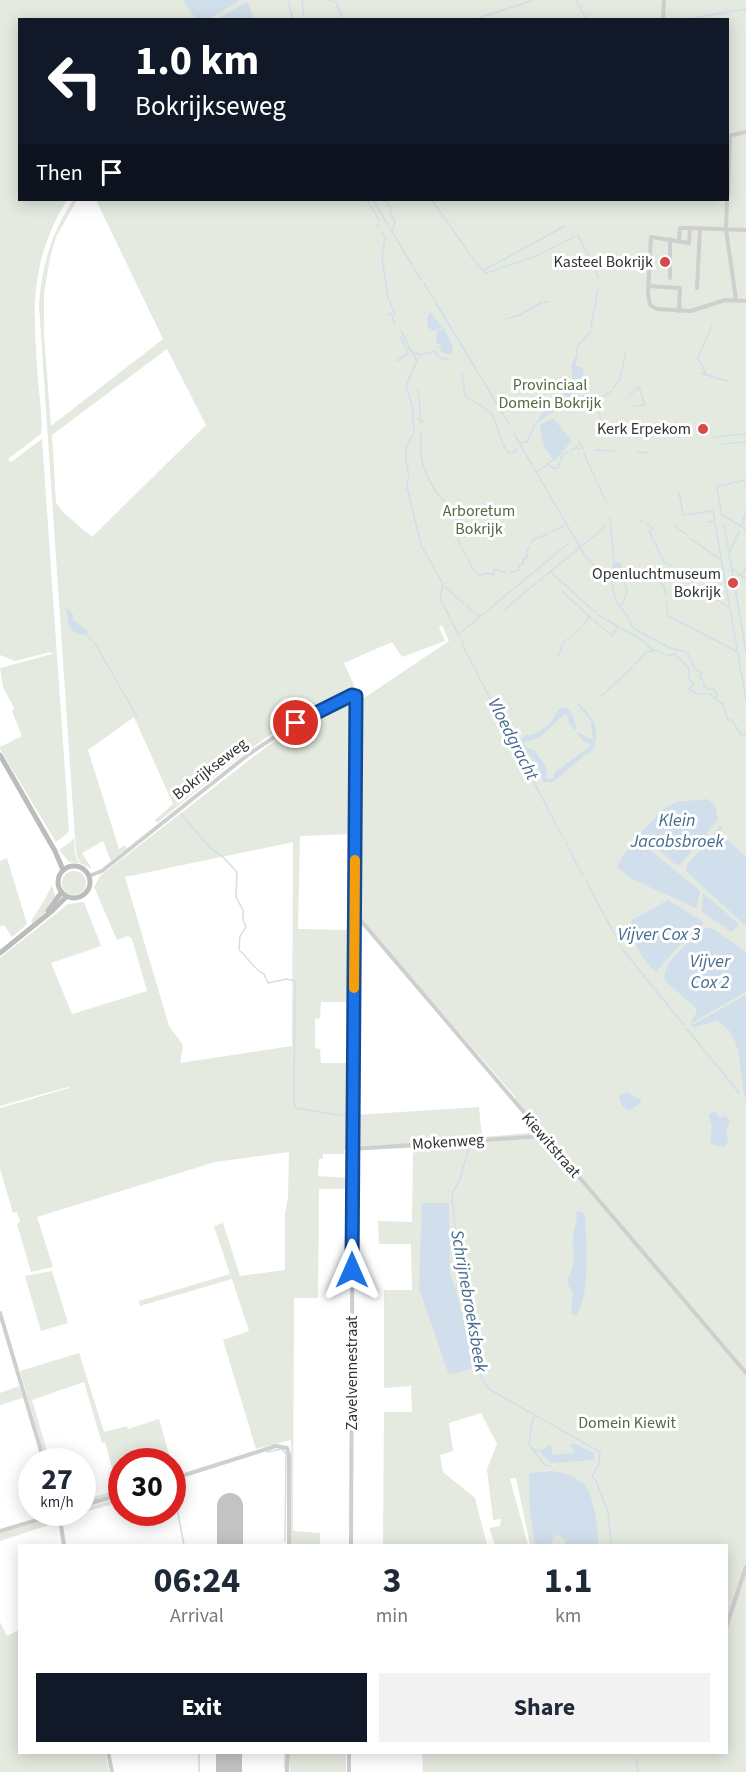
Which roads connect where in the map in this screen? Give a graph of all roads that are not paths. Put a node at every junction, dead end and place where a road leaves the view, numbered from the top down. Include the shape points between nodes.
1 (664, 0) edge
2 (663, 18) edge
3 (746, 132) edge
4 (729, 136) edge
5 (727, 201) edge
6 (690, 228) junction
7 (700, 228) junction
8 (726, 229) junction
9 (746, 230) edge
10 (670, 239) junction
11 (679, 240) junction
12 (670, 278) dead end
13 (649, 286) junction
14 (697, 288) dead end
15 (736, 300) junction
16 (746, 302) edge
17 (679, 311) junction
18 (356, 696) joint
19 (0, 755) edge
20 (55, 850) junction
21 (69, 866) junction
22 (63, 870) junction
23 (89, 876) junction
24 (63, 895) junction
25 (355, 918) junction
26 (0, 953) edge
27 (543, 1136) junction
28 (353, 1149) junction
29 (0, 1313) edge
30 (746, 1373) edge
31 (40, 1448) edge
32 (186, 1475) edge
33 (18, 1525) edge
34 (60, 1526) edge
35 (0, 1531) edge
36 (64, 1544) edge
37 (289, 1544) edge
38 (351, 1544) edge
39 (746, 1567) edge
40 (728, 1621) edge
41 (108, 1754) edge
42 (288, 1754) edge
43 (349, 1754) edge
44 (112, 1772) edge
45 (287, 1772) edge
46 (349, 1772) edge

1 - 2 street
3 - 4 street
5 - 8 street
6 - 7 street
6 - 11 street via 680,228
6 - 11 street via 689,243
7 - 8 street
7 - 14 street
8 - 9 street
8 - 15 street
10 - 11 street
10 - 12 street
10 - 13 street via 651,237
13 - 17 street via 650,306
13 - 17 street via 680,288
15 - 16 street
15 - 17 street
18 - 23 street, Bokrijkseweg via 296,723 249,754 102,871
18 - 25 street, Zavelvennestraat
19 - 20 street
20 - 21 street
20 - 22 street
21 - 22 street
21 - 23 street via 81,868
22 - 24 street via 57,884
23 - 24 street, Bokrijkseweg via 90,885 83,896 74,899
24 - 26 street via 47,915
25 - 27 street, Kiewitstraat
25 - 28 street, Zavelvennestraat
27 - 28 street, Mokenweg
27 - 30 street, Kiewitstraat
28 - 38 street, Zavelvennestraat
29 - 31 street
32 - 37 street via 276,1446 287,1448
33 - 35 street
34 - 36 street
39 - 40 street
41 - 44 street
42 - 45 street
43 - 46 street

